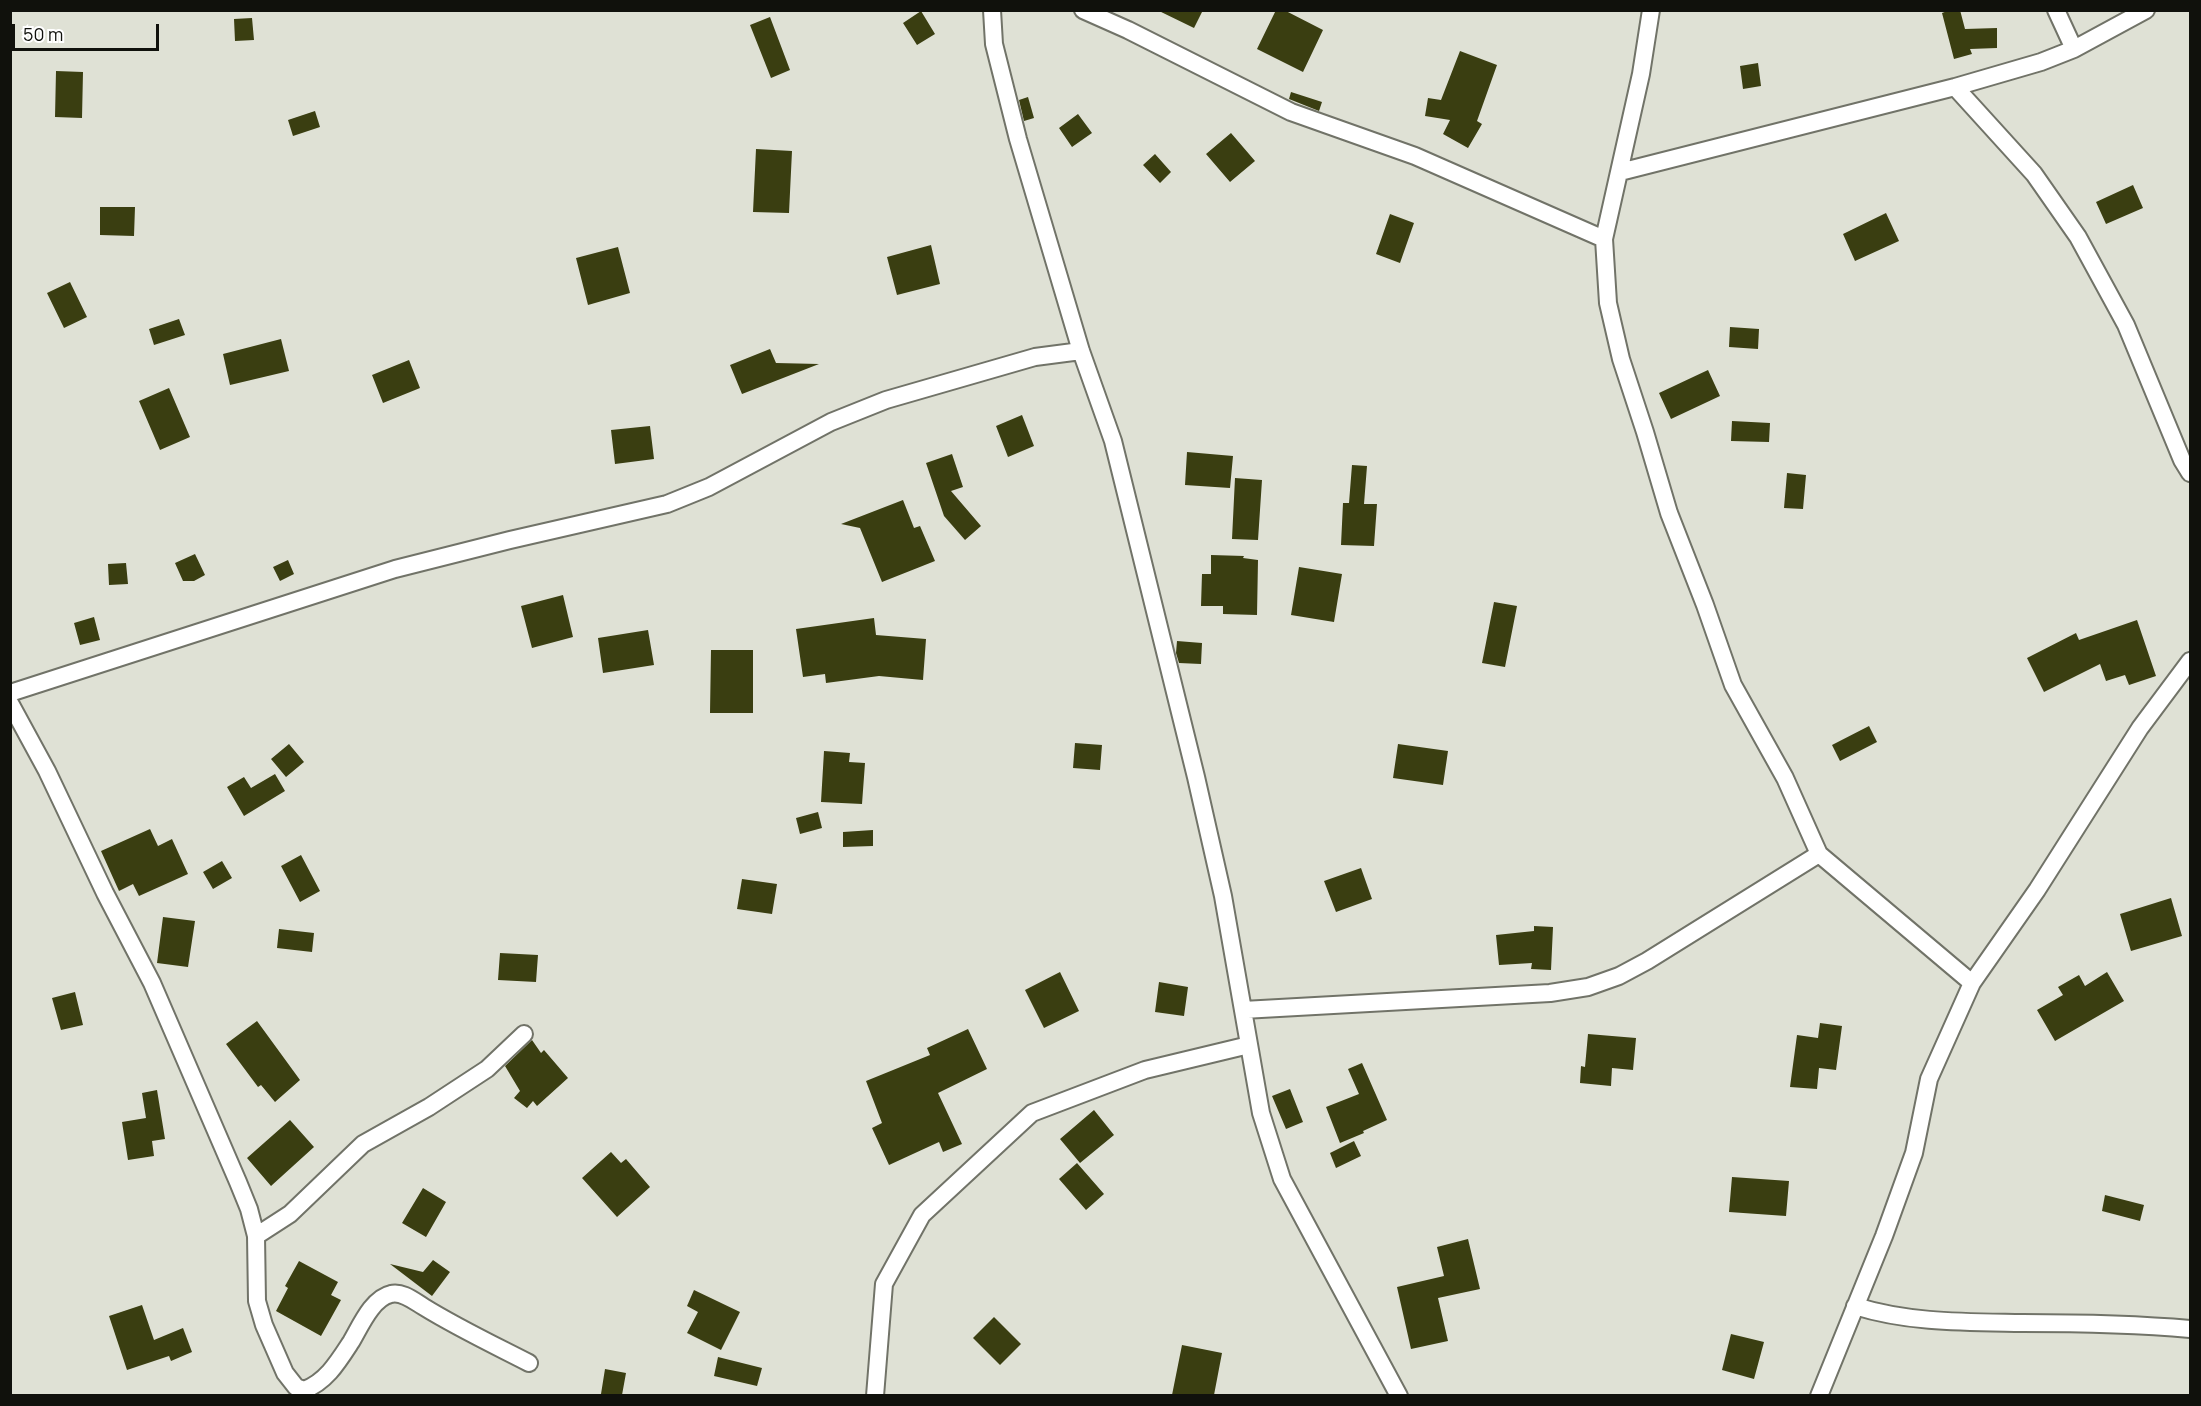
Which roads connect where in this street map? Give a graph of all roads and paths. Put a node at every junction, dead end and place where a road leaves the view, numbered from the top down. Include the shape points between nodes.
1 (992, 10) edge
2 (1083, 10) edge
3 (1651, 10) edge
4 (2056, 10) edge
5 (2146, 10) edge
6 (2074, 49) junction
7 (1955, 87) junction
8 (1620, 172) junction
9 (1604, 239) junction
10 (1081, 351) junction
11 (2190, 473) edge
12 (2190, 661) edge
13 (10, 693) edge
14 (10, 703) edge
15 (1820, 854) junction
16 (1972, 983) junction
17 (1243, 1010) junction
18 (524, 1034) dead end
19 (1249, 1045) junction
20 (256, 1236) junction
21 (1855, 1306) junction
22 (2190, 1329) edge
23 (529, 1363) dead end
24 (875, 1395) edge
25 (1399, 1395) edge
26 (1819, 1395) edge

1 - 10 street via 994,44 1018,139
2 - 9 street via 1291,112 1414,156
3 - 8 street
4 - 6 street
5 - 6 street
6 - 7 street
7 - 8 street
7 - 11 street via 2034,174 2078,237 2126,326
8 - 9 street
9 - 15 street via 1608,303 1621,359 1669,513 1733,685 1785,778
10 - 13 street via 1035,357 886,400 831,422 708,487 667,504 395,569
10 - 17 street via 1119,464 1221,886
12 - 16 street via 2140,728 2037,890
14 - 20 street via 152,983 238,1182
15 - 16 street
15 - 17 street via 1647,961 1588,987 1529,995
16 - 21 street via 1929,1079 1914,1153
17 - 19 street
18 - 20 street via 486,1070 363,1144 290,1214
19 - 24 street via 1145,1070 1032,1113 922,1215 884,1284
19 - 25 street via 1261,1113 1282,1179
20 - 23 street via 256,1301 285,1373 296,1387 304,1390 324,1379 373,1306 392,1293 402,1294
21 - 22 street via 1908,1318 1966,1322
21 - 26 street

